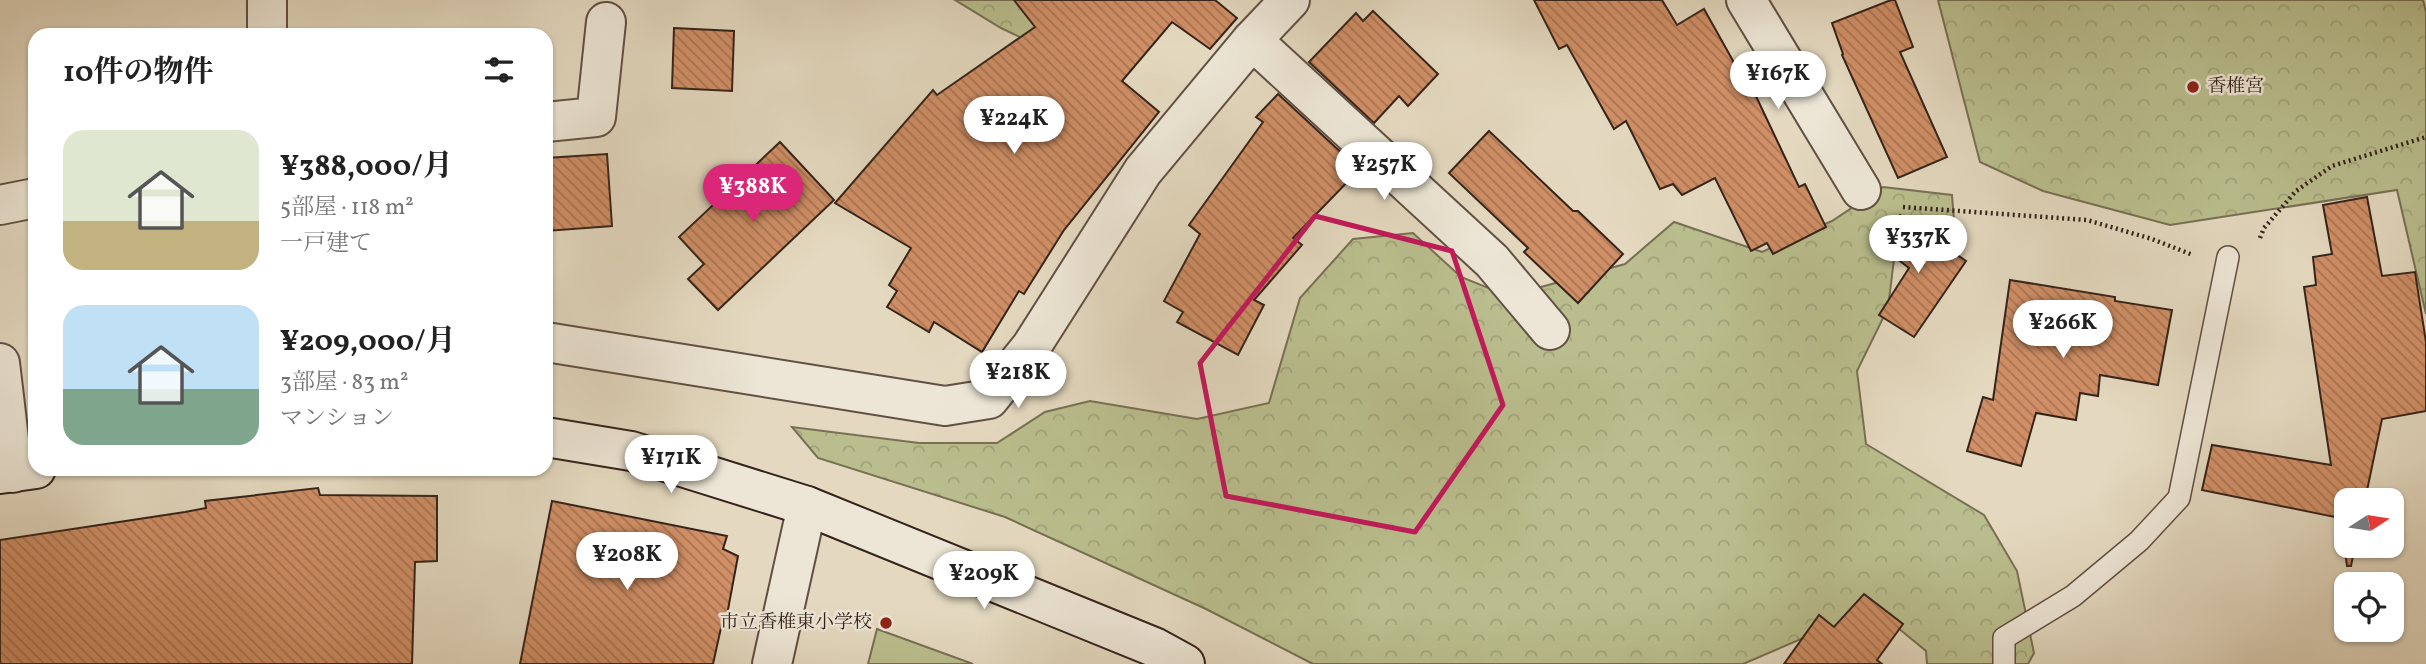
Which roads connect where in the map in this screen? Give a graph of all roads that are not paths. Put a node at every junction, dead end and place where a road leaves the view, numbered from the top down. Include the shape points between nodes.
1 (267, 0) edge
2 (1290, 0) edge
3 (1746, 0) edge
4 (606, 22) dead end
5 (267, 28) edge
6 (1252, 40) junction
7 (553, 121) edge
8 (1861, 190) road end
9 (28, 199) edge
10 (0, 205) edge
11 (2228, 257) road end
12 (1550, 330) dead end
13 (553, 343) edge
14 (0, 363) edge
15 (553, 438) edge
16 (16, 472) edge
17 (807, 506) junction
18 (772, 664) edge
19 (1185, 664) edge
20 (2004, 664) edge

1 - 5 street
2 - 6 street
3 - 8 street
4 - 7 street via 596,117
6 - 12 street via 1492,261
6 - 13 street via 1143,171 1031,347 989,399 946,406
9 - 10 street
11 - 20 lane via 2179,498 2138,541 2073,596 2004,638
14 - 16 street
15 - 17 street via 631,451
17 - 18 street
17 - 19 street via 1154,647

